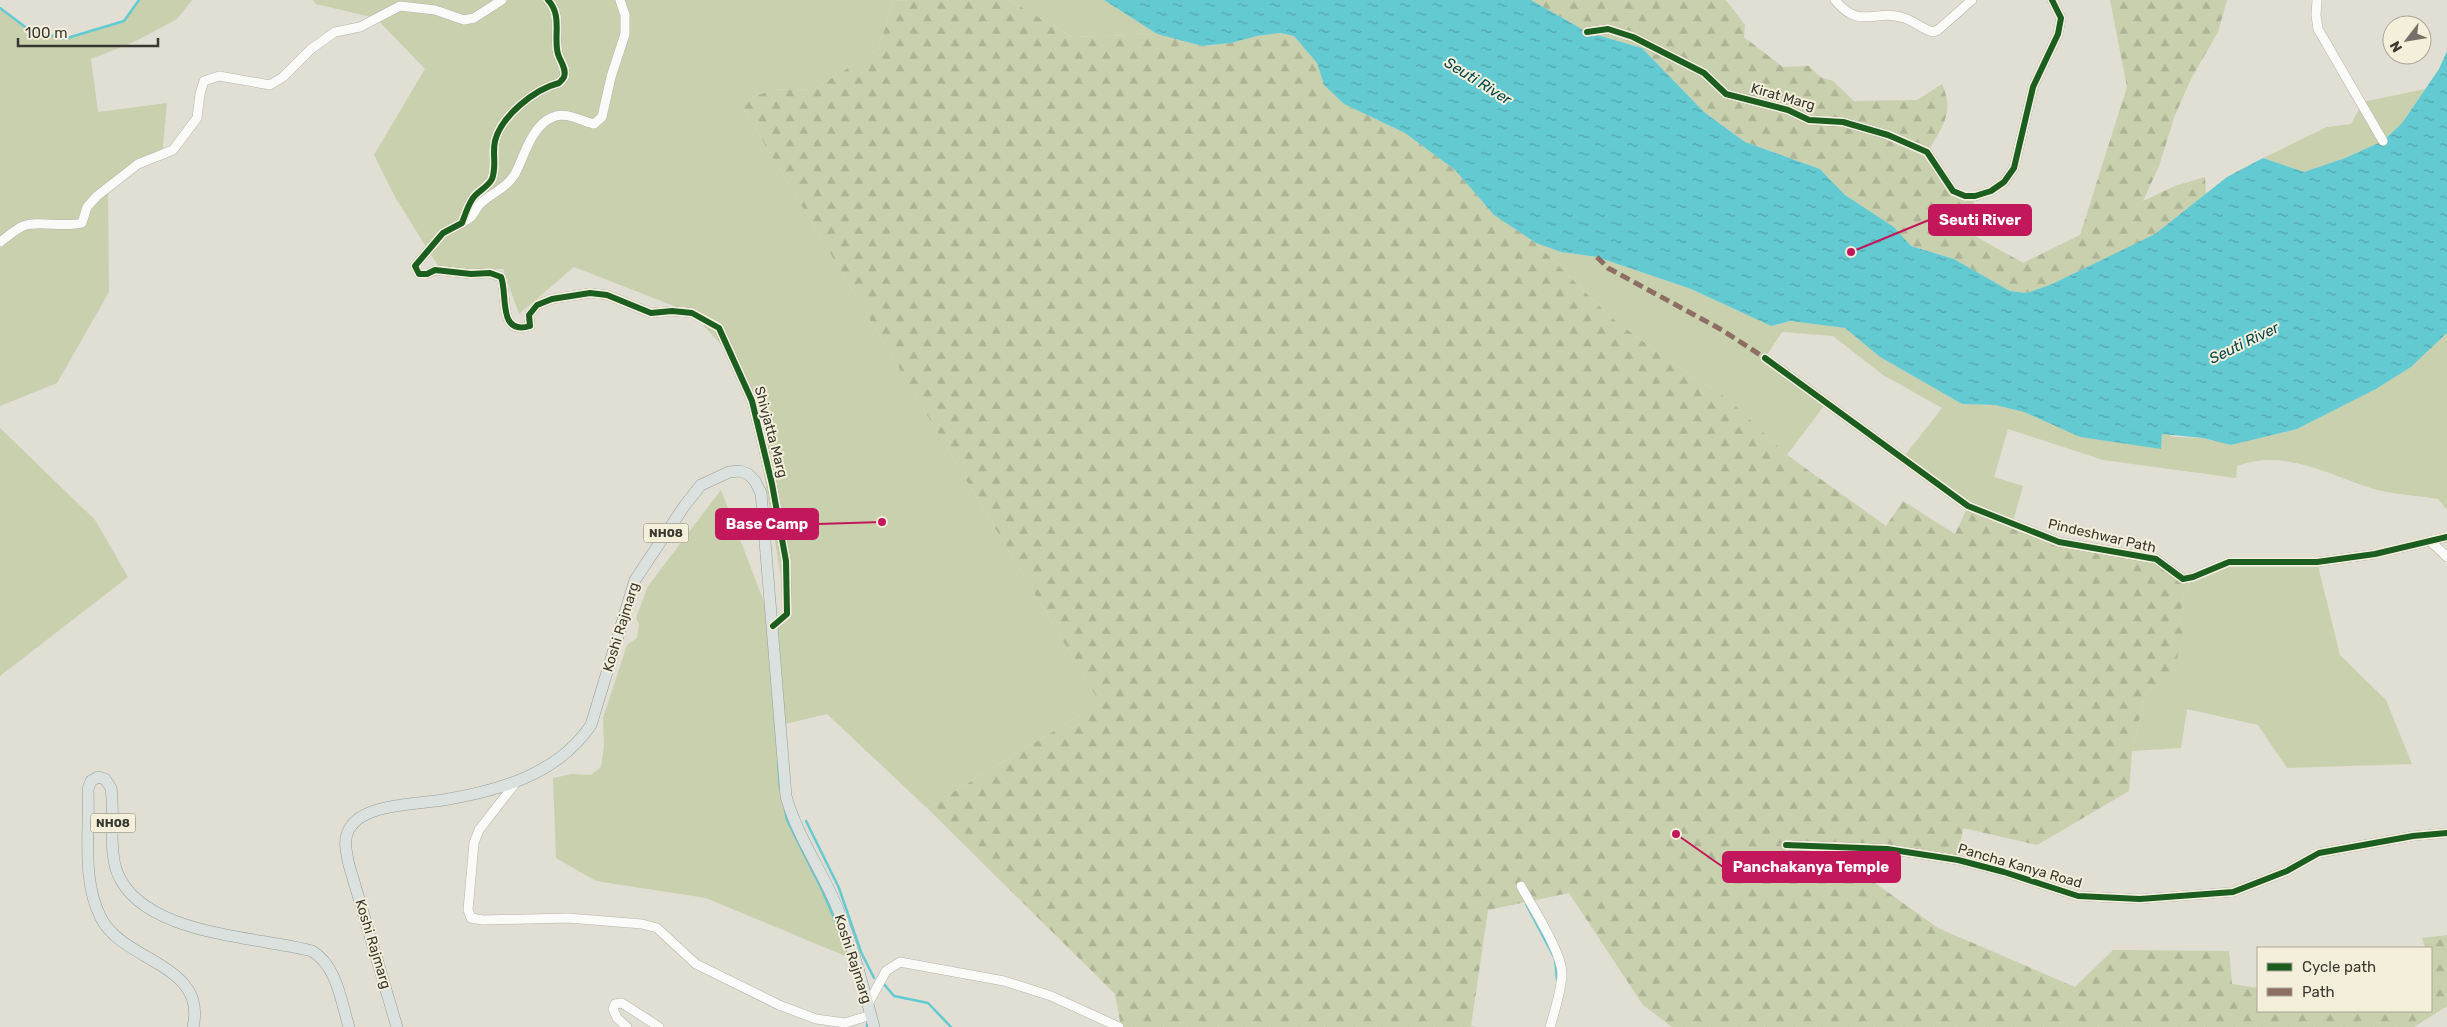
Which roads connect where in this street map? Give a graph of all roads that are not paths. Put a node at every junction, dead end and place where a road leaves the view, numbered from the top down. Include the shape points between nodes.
1 (502, 0) edge
2 (548, 0) edge
3 (620, 0) edge
4 (1834, 0) edge
5 (1972, 0) edge
6 (2052, 0) edge
7 (2317, 0) edge
8 (1586, 32) dead end
9 (2383, 141) dead end
10 (462, 223) junction
11 (0, 242) edge
12 (1765, 358) dead end
13 (2447, 537) edge
14 (2430, 542) junction
15 (2447, 557) edge
16 (773, 626) junction
17 (517, 781) junction
18 (2447, 833) edge
19 (1786, 845) dead end
20 (1521, 886) dead end
21 (869, 1009) junction
22 (193, 1027) edge
23 (349, 1027) edge
24 (397, 1027) edge
25 (627, 1027) edge
26 (659, 1027) edge
27 (874, 1027) edge
28 (1119, 1027) edge
29 (1550, 1027) edge

1 - 11 street via 474,18 464,20 435,10 400,6 360,27 335,32 311,49 284,78 270,84 220,76 204,81 197,118 173,150 138,164 98,196 87,207 82,223 22,227
2 - 10 street via 557,25 558,52 564,76 559,84 545,87 529,97 504,122 495,141 496,164 491,181 472,199
3 - 10 street via 625,15 625,34 602,117 594,124 564,115 552,117 538,128 514,174 498,192 480,204 474,216
4 - 5 street via 1844,12 1853,16 1905,18 1933,32
6 - 8 street, Kirat Marg via 2061,18 2058,34 2033,88 2014,168 2004,182 1975,196 1953,191 1927,152 1888,135 1843,122 1808,120 1788,110 1726,94 1704,74 1633,37 1608,29
7 - 9 street via 2318,29
10 - 16 street, Shivjatta Marg via 443,233 427,249 415,266 419,274 435,270 490,273 501,277 504,282 504,311 514,326 522,329 530,326 529,315 537,305 552,299 590,293 607,295 652,313 692,313 719,328 752,401 786,561 787,614
12 - 14 street, Pindeshwar Path via 1968,506 2058,542 2156,559 2183,579 2229,562 2317,562
13 - 14 street, Pindeshwar Path
14 - 15 street
16 - 17 main road, Koshi Rajmarg / NH08 via 761,493 748,474 729,472 701,485 635,580 593,717 581,740 564,756
16 - 21 main road, Koshi Rajmarg / NH08 via 786,796 799,831 837,908
17 - 21 street via 479,830 474,843 468,910 471,918 568,918 642,924 657,928 696,964 779,1006 816,1019 845,1023
17 - 24 main road, Koshi Rajmarg / NH08 via 465,796 372,812 352,824 347,834 345,847 349,865
18 - 19 street, Pancha Kanya Road via 2413,836 2319,854 2287,871 2233,892 2140,899 2078,896 1958,860 1887,849
20 - 29 street via 1560,959 1562,973
21 - 27 main road, Koshi Rajmarg / NH08
21 - 28 street via 886,971 900,962 1004,981 1051,996
22 - 23 main road, NH08 via 194,1005 182,981 112,934 94,901 88,854 88,789 91,781 98,777 105,779 111,788 114,858 124,885 134,895 160,913 198,929 300,948 320,956 333,974
25 - 26 street via 617,1018 613,1009 615,1004 622,1003

